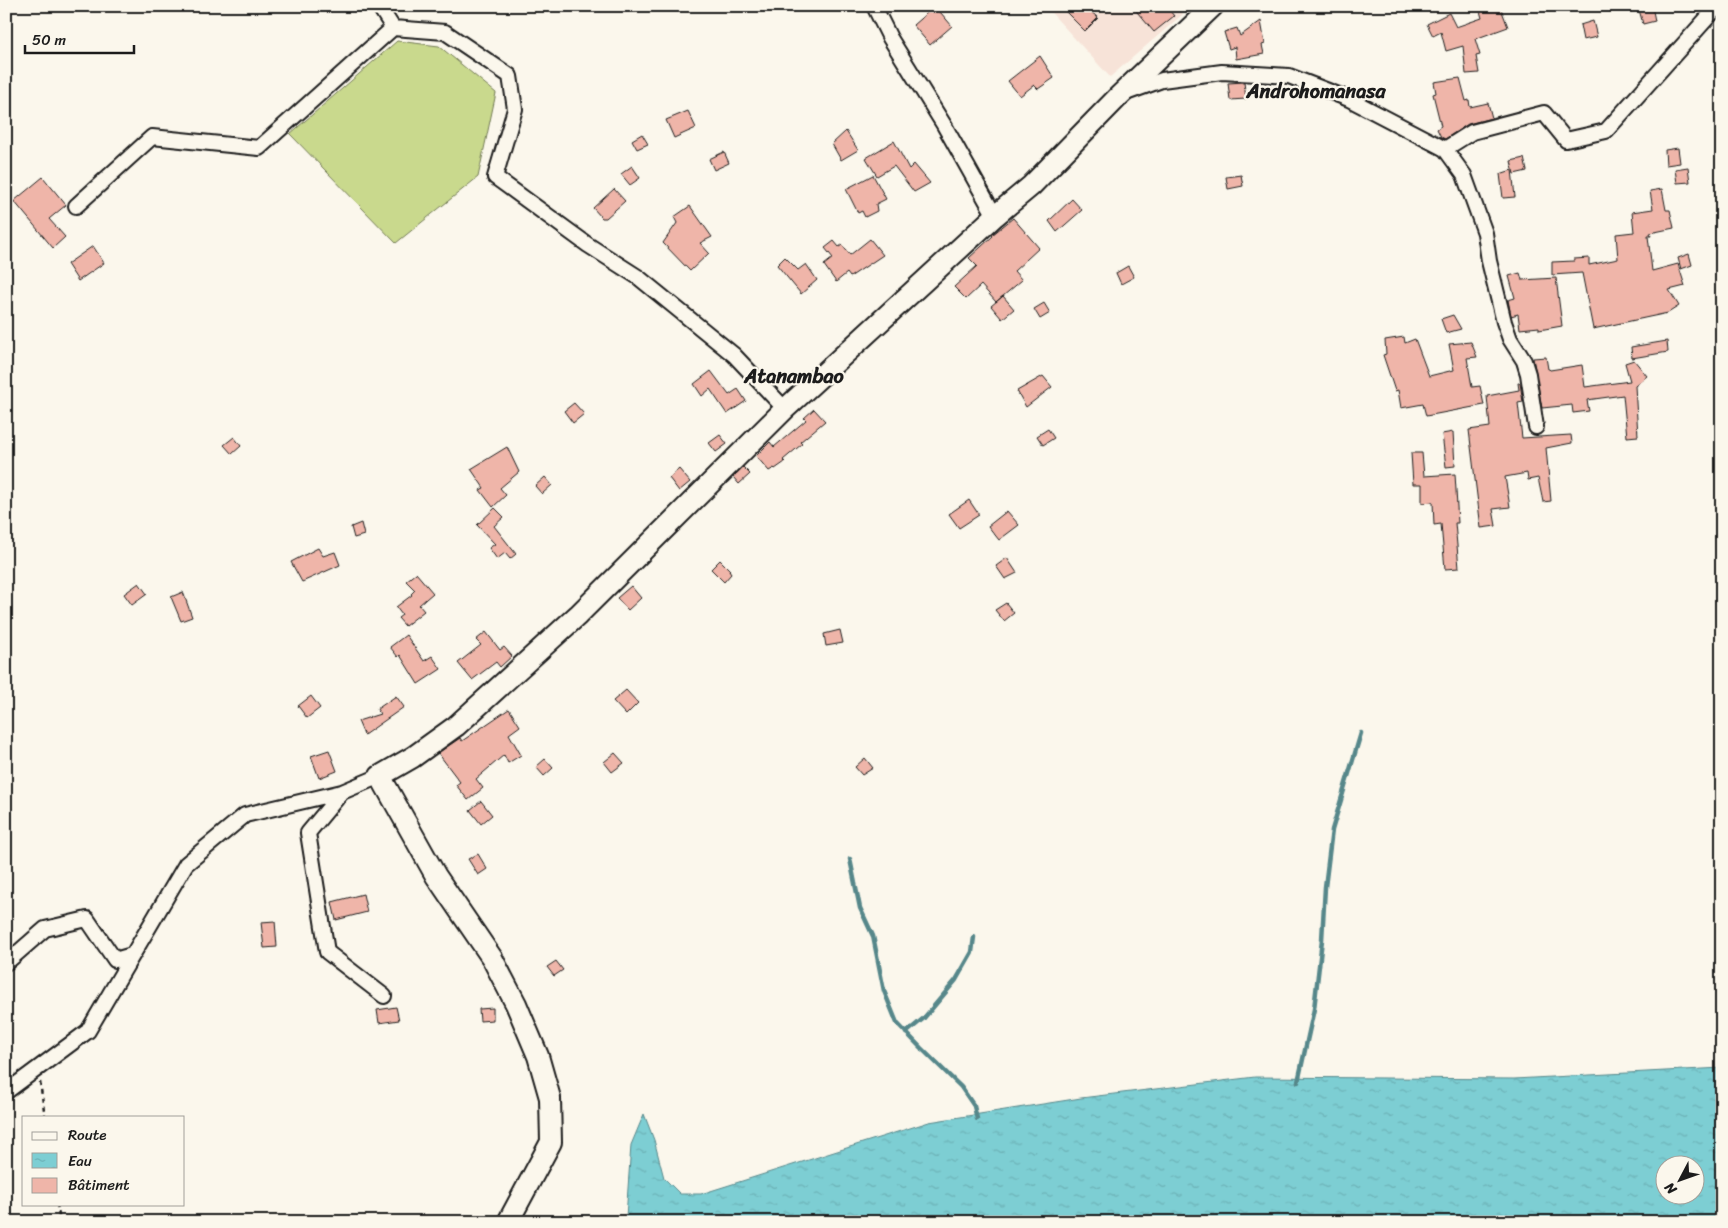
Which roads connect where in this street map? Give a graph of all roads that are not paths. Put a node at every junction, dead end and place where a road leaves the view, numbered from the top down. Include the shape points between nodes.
1 (379, 6) edge
2 (874, 6) edge
3 (1213, 6) edge
4 (1718, 6) edge
5 (393, 28) junction
6 (1119, 96) junction
7 (1445, 148) junction
8 (76, 206) dead end
9 (995, 216) junction
10 (785, 409) junction
11 (1536, 427) dead end
12 (380, 776) junction
13 (342, 792) junction
14 (132, 955) junction
15 (6, 963) edge
16 (384, 996) dead end
17 (6, 1092) edge
18 (508, 1222) edge

1 - 5 street
2 - 9 street
3 - 6 street
4 - 7 street via 1606,131 1566,140 1544,112 1472,132
5 - 8 street via 259,148 152,137
5 - 10 street via 445,32 510,76 515,109 495,177 660,294 734,355
6 - 7 street via 1162,80 1222,72 1289,76 1349,99
6 - 9 street via 1031,186
7 - 11 street via 1464,175 1484,233 1504,322 1528,374
9 - 10 street
10 - 12 street via 578,615 464,719 413,757
12 - 13 street
12 - 18 street via 436,876 492,958 538,1056 550,1098 551,1142
13 - 14 street via 245,814 186,864
13 - 16 street via 308,833 327,952
14 - 15 street via 115,960 87,920 45,929
14 - 17 street via 88,1031

